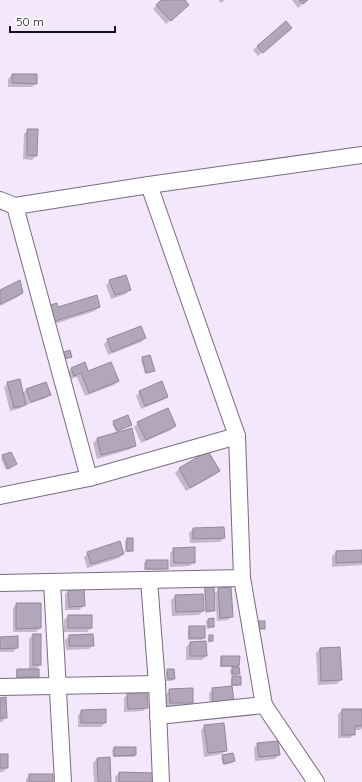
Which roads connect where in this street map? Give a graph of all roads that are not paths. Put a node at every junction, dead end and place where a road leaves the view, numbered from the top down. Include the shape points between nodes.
1 (362, 155) edge
2 (149, 185) junction
3 (7, 203) edge
4 (238, 436) junction
5 (89, 478) junction
6 (0, 496) edge
7 (242, 578) junction
8 (149, 580) junction
9 (52, 582) junction
10 (0, 583) edge
11 (157, 684) junction
12 (58, 685) junction
13 (0, 687) edge
14 (264, 705) junction
15 (158, 716) junction
16 (63, 782) edge
17 (160, 782) edge
18 (316, 782) edge

1 - 2 street
2 - 3 street
2 - 4 street
3 - 5 street
4 - 5 street
4 - 7 street
5 - 6 street
7 - 8 street
7 - 14 street
8 - 9 street
8 - 11 street
9 - 10 street
9 - 12 street
11 - 12 street
11 - 15 street
12 - 13 street
12 - 16 street
14 - 15 street
14 - 18 street
15 - 17 street

